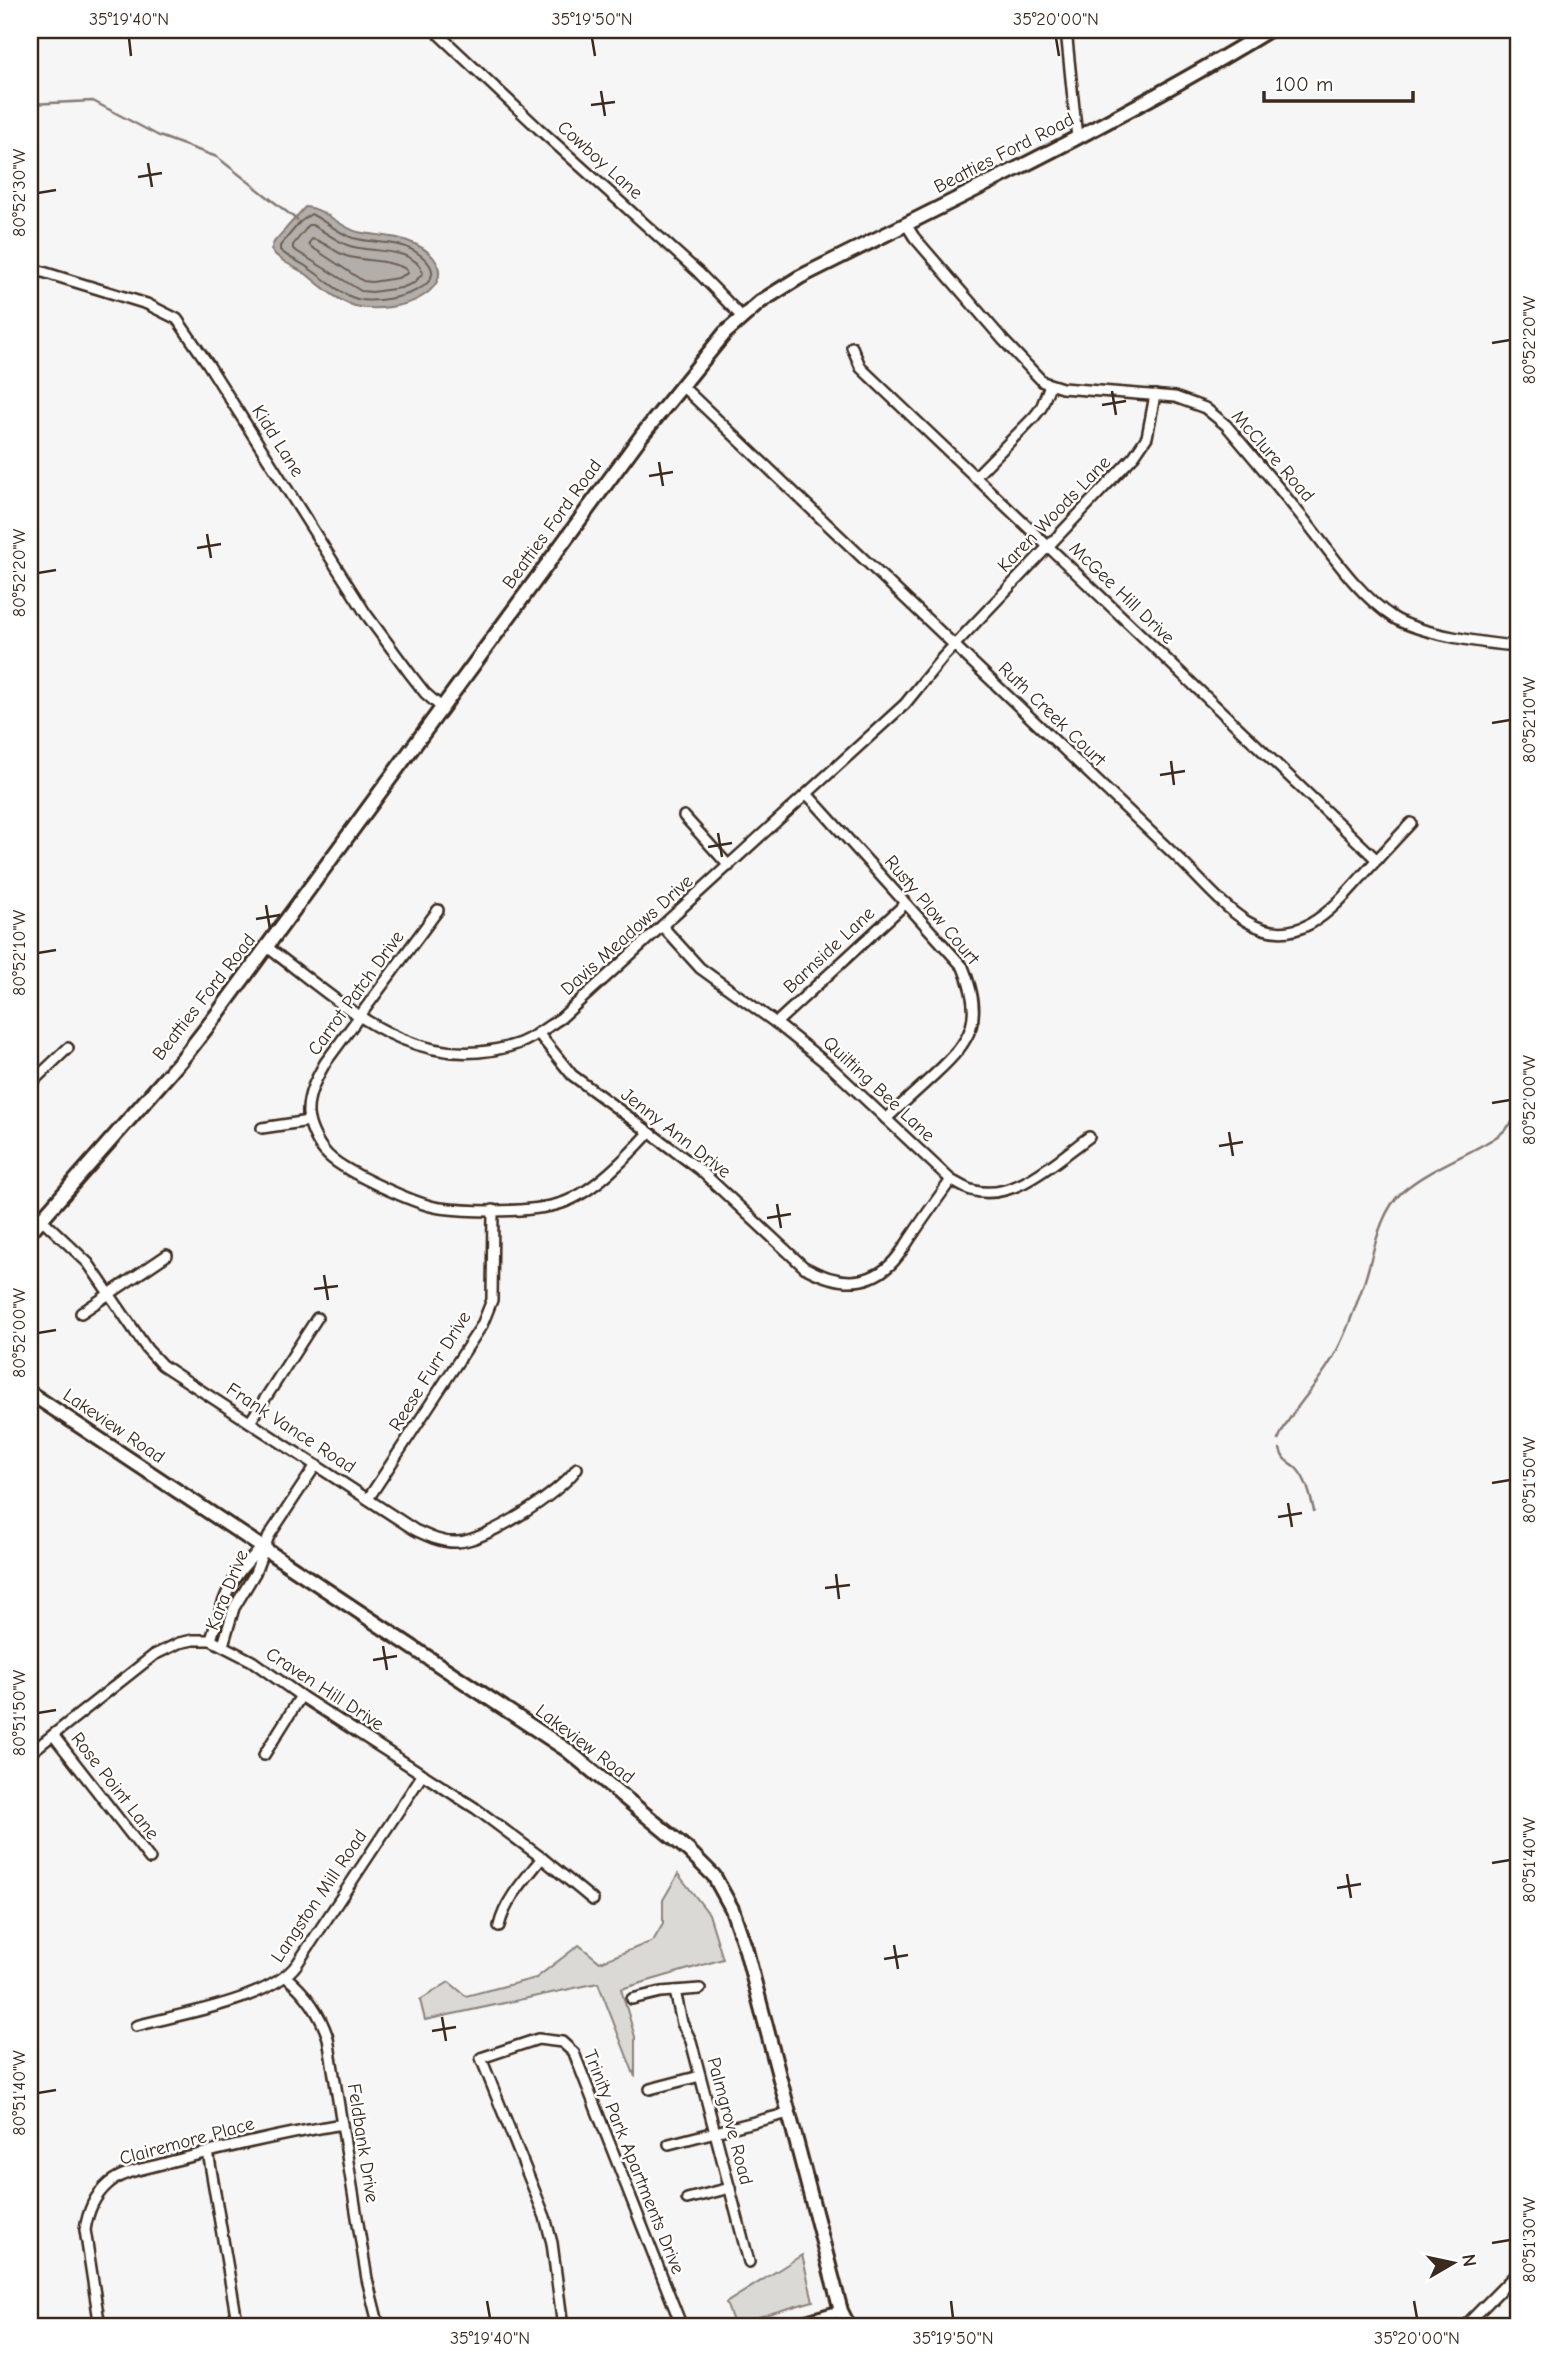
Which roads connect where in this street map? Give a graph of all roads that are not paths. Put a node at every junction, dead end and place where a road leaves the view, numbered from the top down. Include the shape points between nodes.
1 (434, 30) edge
2 (1066, 30) edge
3 (1269, 30) edge
4 (1077, 138) junction
5 (906, 224) junction
6 (30, 268) edge
7 (742, 317) junction
8 (852, 347) dead end
9 (1050, 385) junction
10 (682, 386) junction
11 (1155, 395) junction
12 (975, 477) junction
13 (1047, 546) junction
14 (954, 645) junction
15 (1518, 646) edge
16 (441, 707) junction
17 (808, 795) junction
18 (684, 816) dead end
19 (1411, 823) dead end
20 (1377, 860) junction
21 (729, 866) junction
22 (905, 904) junction
23 (438, 910) dead end
24 (662, 926) junction
25 (267, 947) junction
26 (361, 1017) junction
27 (776, 1023) junction
28 (538, 1033) junction
29 (68, 1048) dead end
30 (30, 1084) edge
31 (886, 1119) junction
32 (309, 1121) junction
33 (262, 1128) dead end
34 (649, 1133) junction
35 (1089, 1137) dead end
36 (951, 1180) junction
37 (30, 1208) edge
38 (493, 1210) junction
39 (41, 1219) junction
40 (30, 1232) edge
41 (167, 1255) dead end
42 (110, 1294) junction
43 (81, 1313) dead end
44 (317, 1318) dead end
45 (30, 1394) edge
46 (250, 1422) junction
47 (316, 1465) junction
48 (577, 1468) dead end
49 (368, 1499) junction
50 (263, 1548) junction
51 (211, 1640) junction
52 (223, 1645) junction
53 (301, 1696) junction
54 (53, 1735) junction
55 (30, 1753) edge
56 (264, 1755) dead end
57 (423, 1774) junction
58 (542, 1858) junction
59 (150, 1859) dead end
60 (593, 1900) dead end
61 (499, 1926) dead end
62 (286, 1977) junction
63 (699, 1989) dead end
64 (675, 1991) junction
65 (632, 1999) dead end
66 (136, 2026) dead end
67 (700, 2076) junction
68 (650, 2089) dead end
69 (789, 2113) junction
70 (342, 2124) junction
71 (715, 2132) junction
72 (669, 2144) dead end
73 (208, 2152) junction
74 (730, 2188) junction
75 (687, 2199) dead end
76 (749, 2262) dead end
77 (1518, 2272) edge
78 (841, 2312) junction
79 (100, 2327) edge
80 (238, 2327) edge
81 (379, 2327) edge
82 (563, 2327) edge
83 (682, 2327) edge
84 (785, 2327) edge
85 (849, 2327) edge
86 (1464, 2327) edge

1 - 7 street, Cowboy Lane
2 - 4 street
3 - 4 main road, Beatties Ford Road
4 - 5 main road, Beatties Ford Road
5 - 7 main road, Beatties Ford Road via 776,291
5 - 9 street via 1004,341
6 - 16 street, Kidd Lane via 147,304 177,319 366,614
7 - 10 main road, Beatties Ford Road
8 - 12 street, McGee Hill Drive via 861,368
9 - 11 street, McClure Road
9 - 12 street via 1034,417
10 - 14 street, Ruth Creek Court
10 - 16 main road, Beatties Ford Road
11 - 13 street, Karen Woods Lane via 1152,422 1142,446
11 - 15 street, McClure Road via 1194,403 1226,425 1357,584 1396,619 1439,633
12 - 13 street, McGee Hill Drive
13 - 14 street, Karen Woods Lane
13 - 20 street, McGee Hill Drive
14 - 17 street, Davis Meadows Drive via 905,704
14 - 20 street, Ruth Creek Court via 1248,922 1282,931 1315,923
16 - 25 main road, Beatties Ford Road
17 - 21 street, Davis Meadows Drive
17 - 22 street, Rusty Plow Court
18 - 21 street
19 - 20 street, Ruth Creek Court
21 - 24 street, Davis Meadows Drive
22 - 27 street, Barnside Lane
22 - 31 street, Rusty Plow Court via 963,967 972,989 974,1015 968,1038 954,1056
23 - 26 street, Carrot Patch Drive
24 - 27 street, Quilting Bee Lane via 701,968
24 - 28 street, Davis Meadows Drive via 561,1018
25 - 26 street, Davis Meadows Drive
25 - 39 main road, Beatties Ford Road via 183,1058
26 - 28 street, Davis Meadows Drive via 405,1042 457,1053 520,1043
26 - 32 street, Carrot Patch Drive via 325,1063 311,1090
27 - 31 street, Quilting Bee Lane
28 - 34 street, Jenny Ann Drive via 572,1075
29 - 30 street
31 - 36 street, Quilting Bee Lane
32 - 33 street
32 - 38 street via 326,1154 347,1170 431,1206
34 - 36 street, Jenny Ann Drive via 699,1169 804,1268 839,1282 877,1276 892,1264
34 - 38 street via 592,1187 564,1202 534,1210
35 - 36 street, Quilting Bee Lane via 1012,1188 971,1190
37 - 39 street, Frank Vance Road
38 - 49 street, Reese Furr Drive via 492,1300 481,1325
39 - 40 main road, Beatties Ford Road
39 - 42 street, Frank Vance Road via 82,1256
41 - 42 street
42 - 43 street
42 - 46 street, Frank Vance Road via 162,1365
44 - 46 street
45 - 50 main road, Lakeview Road
46 - 47 street, Frank Vance Road
47 - 49 street, Frank Vance Road
47 - 50 street, Kara Drive
48 - 49 street, Frank Vance Road via 552,1493 486,1534 458,1542 415,1530
50 - 51 street, Kara Drive via 242,1566 227,1590
50 - 52 street, Kara Drive via 255,1573 234,1608
50 - 69 main road, Lakeview Road via 567,1750 714,1877 732,1909 746,1950
51 - 52 street, Craven Hill Drive
51 - 54 street, Craven Hill Drive via 179,1643 154,1655
52 - 53 street, Craven Hill Drive
53 - 56 street
53 - 57 street, Craven Hill Drive
54 - 55 street, Craven Hill Drive
54 - 59 street, Rose Point Lane
57 - 58 street, Craven Hill Drive
57 - 62 street, Langston Mill Road
58 - 60 street, Craven Hill Drive
58 - 61 street via 518,1888
62 - 66 street, Langston Mill Road via 253,1995
62 - 70 street, Feldbank Drive via 322,2018
63 - 64 street
64 - 65 street
64 - 67 street, Palmgrove Road
67 - 68 street
67 - 71 street, Palmgrove Road
69 - 71 street
69 - 78 main road, Lakeview Road
70 - 73 street, Clairemore Place
70 - 81 street, Feldbank Drive
71 - 72 street
71 - 74 street, Palmgrove Road
73 - 79 street, Clairemore Place via 118,2178 93,2202 86,2237
73 - 80 street
74 - 75 street
74 - 76 street, Palmgrove Road
77 - 86 street
78 - 84 street
78 - 85 main road, Lakeview Road
82 - 83 street, Trinity Park Apartments Drive via 545,2217 481,2058 538,2039 562,2042 574,2053

